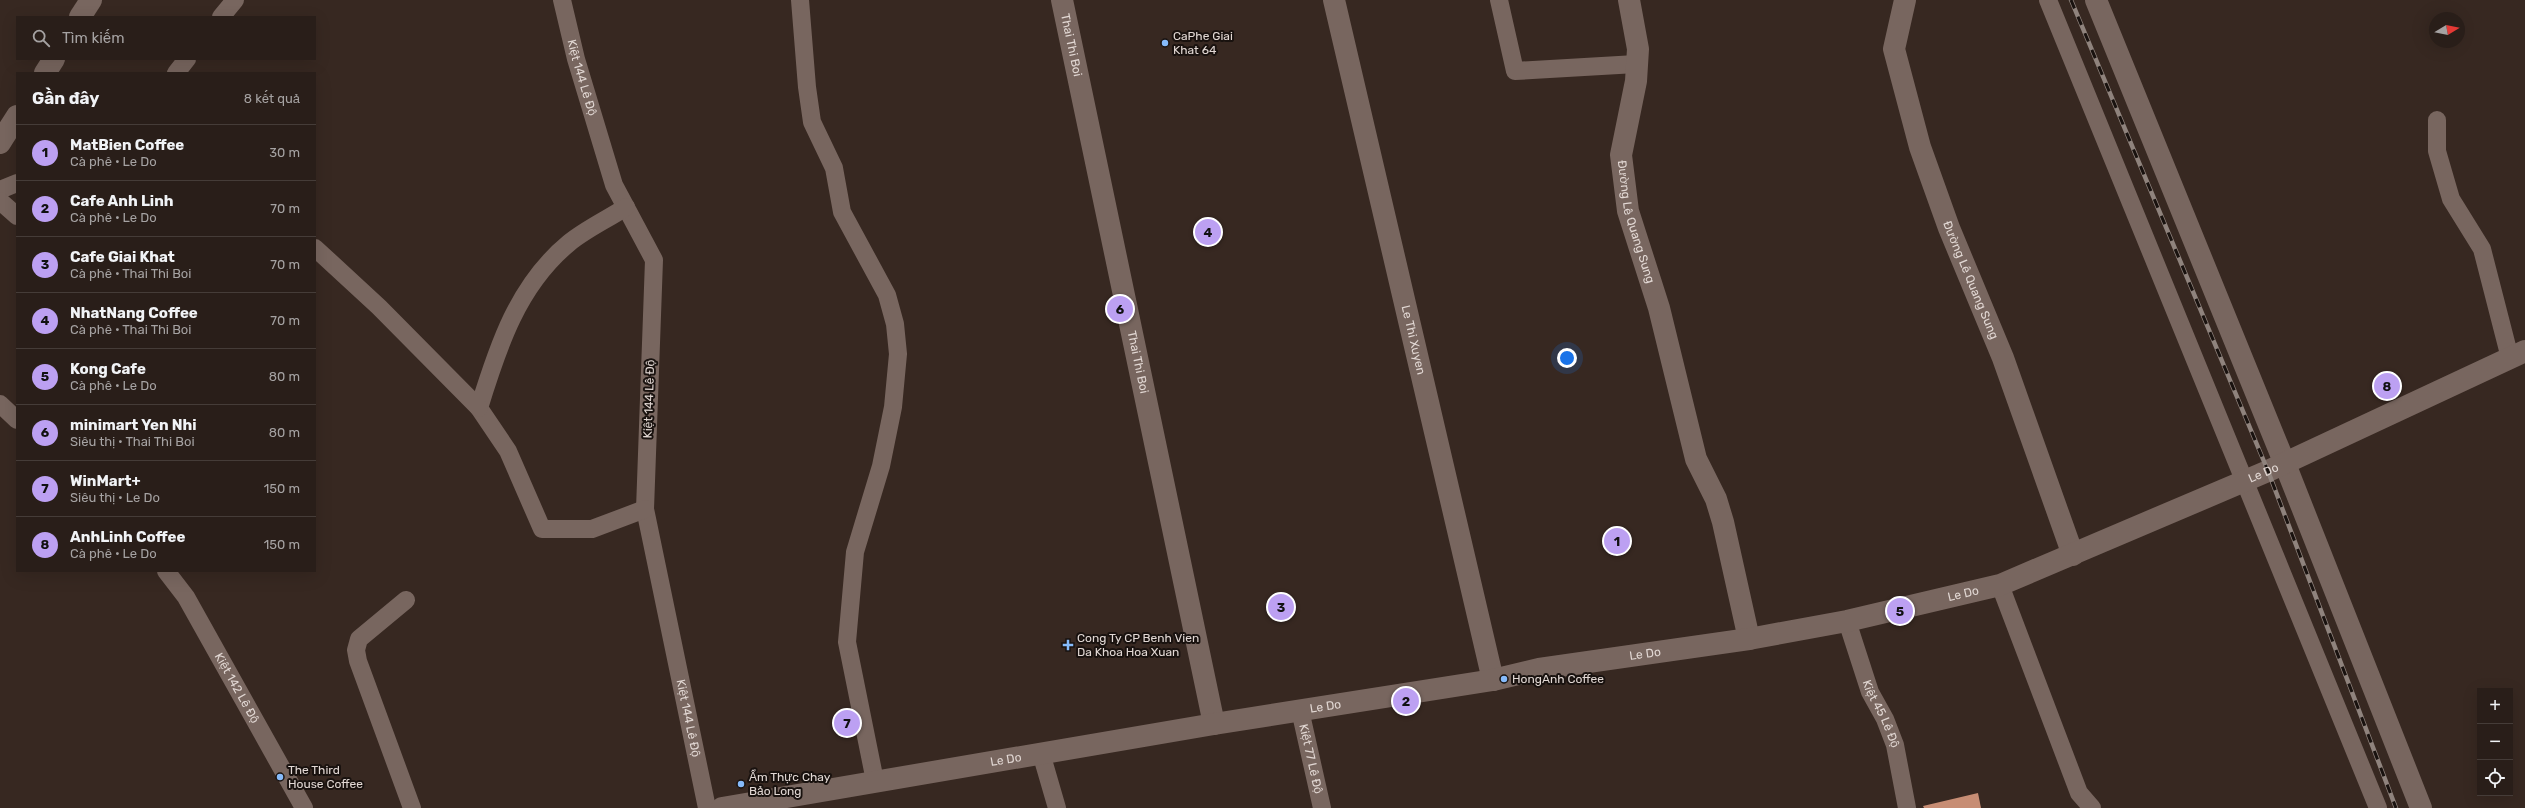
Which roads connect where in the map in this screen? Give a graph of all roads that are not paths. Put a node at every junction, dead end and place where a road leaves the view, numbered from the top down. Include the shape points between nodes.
1 (91, 0) edge
2 (235, 0) edge
3 (562, 0) edge
4 (800, 0) edge
5 (1062, 0) edge
6 (1334, 0) edge
7 (1499, 0) edge
8 (1629, 0) edge
9 (1905, 0) edge
10 (2048, 0) edge
11 (2098, 4) edge
12 (81, 16) edge
13 (222, 16) edge
14 (53, 60) edge
15 (186, 60) edge
16 (1636, 64) junction
17 (46, 72) edge
18 (177, 72) edge
19 (16, 118) edge
20 (2437, 120) dead end
21 (0, 143) edge
22 (16, 183) edge
23 (0, 190) edge
24 (0, 201) edge
25 (626, 207) junction
26 (16, 215) edge
27 (316, 249) edge
28 (2517, 355) edge
29 (0, 404) edge
30 (479, 408) junction
31 (16, 419) edge
32 (2285, 464) junction
33 (2246, 481) junction
34 (645, 509) junction
35 (2073, 555) junction
36 (167, 572) edge
37 (2000, 585) junction
38 (406, 600) dead end
39 (1847, 621) junction
40 (1749, 640) junction
41 (1493, 680) junction
42 (1300, 710) junction
43 (1214, 724) junction
44 (1041, 754) junction
45 (875, 781) junction
46 (304, 808) edge
47 (412, 808) edge
48 (707, 808) edge
49 (727, 808) edge
50 (1057, 808) edge
51 (1322, 808) edge
52 (1907, 808) edge
53 (2092, 808) edge
54 (2378, 808) edge
55 (2421, 808) edge

1 - 12 street
2 - 13 lane
3 - 25 lane, Kiệt 144 Lê Độ via 576,59 612,177
4 - 45 lane via 812,122 834,168 842,212 887,295 895,324 898,354 893,407 881,466 855,552 847,642
5 - 43 street, Thai Thi Boi
6 - 41 street, Le Thi Xuyen
7 - 16 lane via 1515,71
8 - 16 street, Đường Lê Quang Sung via 1638,49
9 - 35 street, Đường Lê Quang Sung via 1894,49 1920,147 1949,228 2003,358
10 - 33 lane
11 - 32 street
14 - 17 street
15 - 18 lane
16 - 40 street, Đường Lê Quang Sung via 1636,81 1621,155 1628,211 1659,308 1696,459 1716,499 1723,522
19 - 21 street
20 - 28 lane via 2437,151 2451,199 2482,249
22 - 23 lane
24 - 26 lane
25 - 30 lane via 570,242 536,274 507,325
25 - 34 lane, Kiệt 144 Lê Độ via 654,260
27 - 30 lane via 379,307
28 - 32 street, Le Do
29 - 31 lane
30 - 34 lane via 508,451 542,529 592,529
32 - 33 street, Le Do
32 - 55 street
33 - 35 street, Le Do
33 - 54 lane
34 - 48 lane, Kiệt 144 Lê Độ
35 - 37 street, Le Do
36 - 46 lane, Kiệt 142 Lê Độ via 186,597
37 - 39 street, Le Do
37 - 53 lane via 2079,793
38 - 47 lane via 359,639 356,650
39 - 40 street, Le Do
39 - 52 lane, Kiệt 45 Lê Độ via 1870,692 1885,719 1895,746
40 - 41 street, Le Do via 1540,669
41 - 42 street, Le Do
42 - 43 street, Le Do
42 - 51 lane, Kiệt 77 Lê Độ
43 - 44 street, Le Do
44 - 45 street, Le Do
44 - 50 lane
45 - 49 street, Le Do

